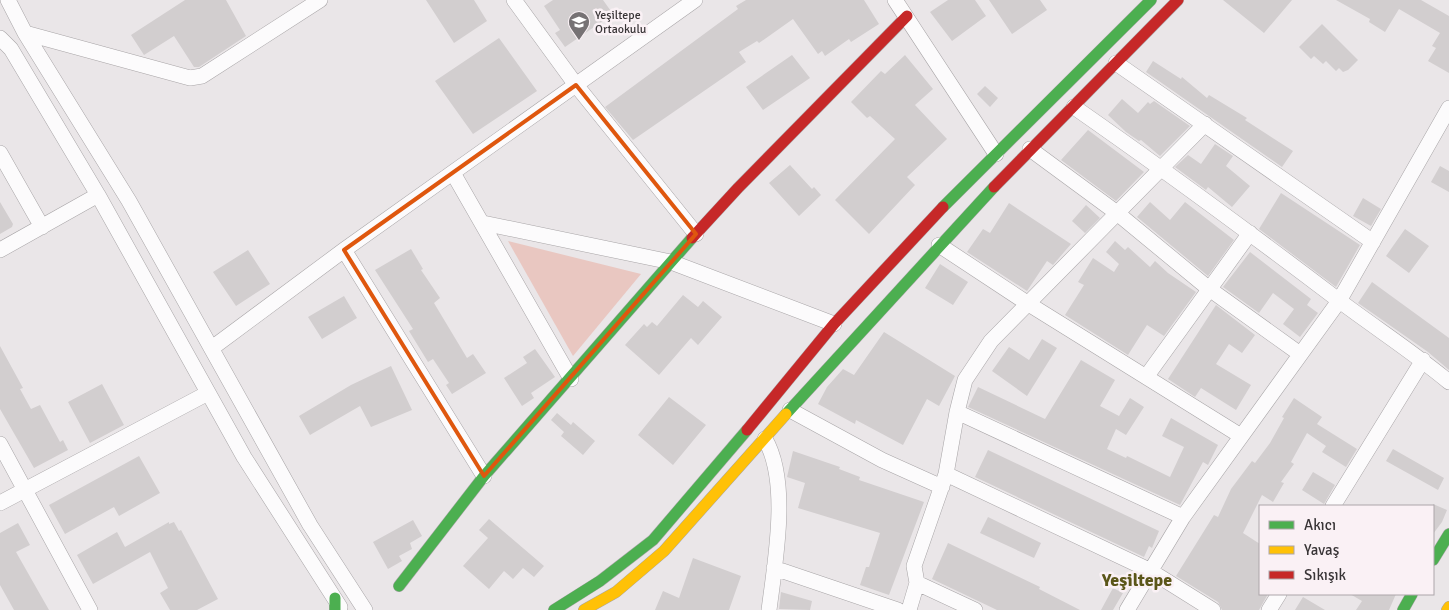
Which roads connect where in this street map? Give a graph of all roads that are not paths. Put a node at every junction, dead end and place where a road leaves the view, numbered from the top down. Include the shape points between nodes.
1 (3, 0) edge
2 (8, 0) edge
3 (320, 0) edge
4 (514, 0) edge
5 (695, 0) edge
6 (895, 0) edge
7 (1151, 0) edge
8 (1178, 0) edge
9 (0, 4) edge
10 (907, 16) junction
11 (25, 34) junction
12 (0, 38) edge
13 (1116, 63) junction
14 (576, 85) junction
15 (1074, 107) junction
16 (1449, 108) edge
17 (1204, 124) junction
18 (1030, 149) junction
19 (0, 153) edge
20 (996, 154) junction
21 (1162, 168) junction
22 (453, 174) junction
23 (98, 194) junction
24 (1117, 213) junction
25 (483, 223) junction
26 (42, 227) junction
27 (1250, 233) junction
28 (696, 234) junction
29 (1373, 242) junction
30 (939, 245) junction
31 (0, 250) edge
32 (344, 250) junction
33 (671, 262) junction
34 (1208, 288) junction
35 (1339, 301) junction
36 (1027, 303) junction
37 (834, 324) junction
38 (212, 348) junction
39 (1300, 354) junction
40 (1423, 360) junction
41 (1146, 377) junction
42 (571, 378) junction
43 (1449, 382) edge
44 (208, 393) junction
45 (790, 410) junction
46 (957, 412) junction
47 (1241, 436) junction
48 (765, 439) junction
49 (0, 444) edge
50 (484, 476) junction
51 (944, 480) junction
52 (26, 489) junction
53 (0, 503) edge
54 (1334, 505) edge
55 (1182, 517) junction
56 (1449, 534) edge
57 (1434, 558) edge
58 (774, 568) junction
59 (1149, 570) junction
60 (917, 583) junction
61 (399, 586) dead end
62 (1278, 595) edge
63 (1411, 595) edge
64 (337, 606) edge
65 (90, 610) edge
66 (364, 610) edge
67 (554, 610) edge
68 (584, 610) edge
69 (769, 610) edge
70 (898, 610) edge
71 (909, 610) edge
72 (975, 610) edge
73 (1126, 610) edge
74 (1213, 610) edge
75 (1269, 610) edge
76 (1403, 610) edge

1 - 9 street
2 - 11 street
3 - 11 street via 202,76 190,78
4 - 14 street
5 - 14 street
6 - 10 street
7 - 20 main road
8 - 13 main road
10 - 20 street
10 - 28 main road
11 - 38 street via 129,201
12 - 23 street via 11,49
13 - 15 main road
13 - 17 street
14 - 22 street
14 - 28 street
15 - 18 main road
15 - 21 street
16 - 29 street
17 - 21 street
17 - 29 street
18 - 24 street
18 - 30 main road
19 - 26 street
20 - 37 main road via 919,230
21 - 24 street
21 - 27 street
22 - 25 street
22 - 32 street
23 - 26 street
23 - 44 street
24 - 34 street
24 - 36 street
25 - 33 street
25 - 42 street
26 - 31 street
27 - 34 street
27 - 35 street
28 - 33 main road
29 - 35 street
30 - 36 street
30 - 45 main road
32 - 38 street
32 - 50 street
33 - 37 street
33 - 42 main road
34 - 39 street
34 - 41 street
35 - 39 street
35 - 40 street
36 - 41 street
36 - 46 street via 991,341 966,380
37 - 67 main road via 653,540 600,581
38 - 66 street via 310,525
39 - 47 street
40 - 43 street
40 - 54 street
41 - 47 street
42 - 50 main road
44 - 52 street
44 - 64 street
45 - 48 main road
45 - 51 street via 882,460
46 - 51 street
46 - 55 street
47 - 55 street
48 - 58 street via 773,452 780,486
48 - 68 main road via 664,551 616,592
49 - 52 street
50 - 61 main road
51 - 59 street
51 - 60 street via 915,560
52 - 53 street
52 - 65 street
55 - 59 street
56 - 57 main road
58 - 69 street
58 - 70 street
59 - 73 street
59 - 74 street
60 - 71 street
60 - 72 street
62 - 75 street
63 - 76 main road

